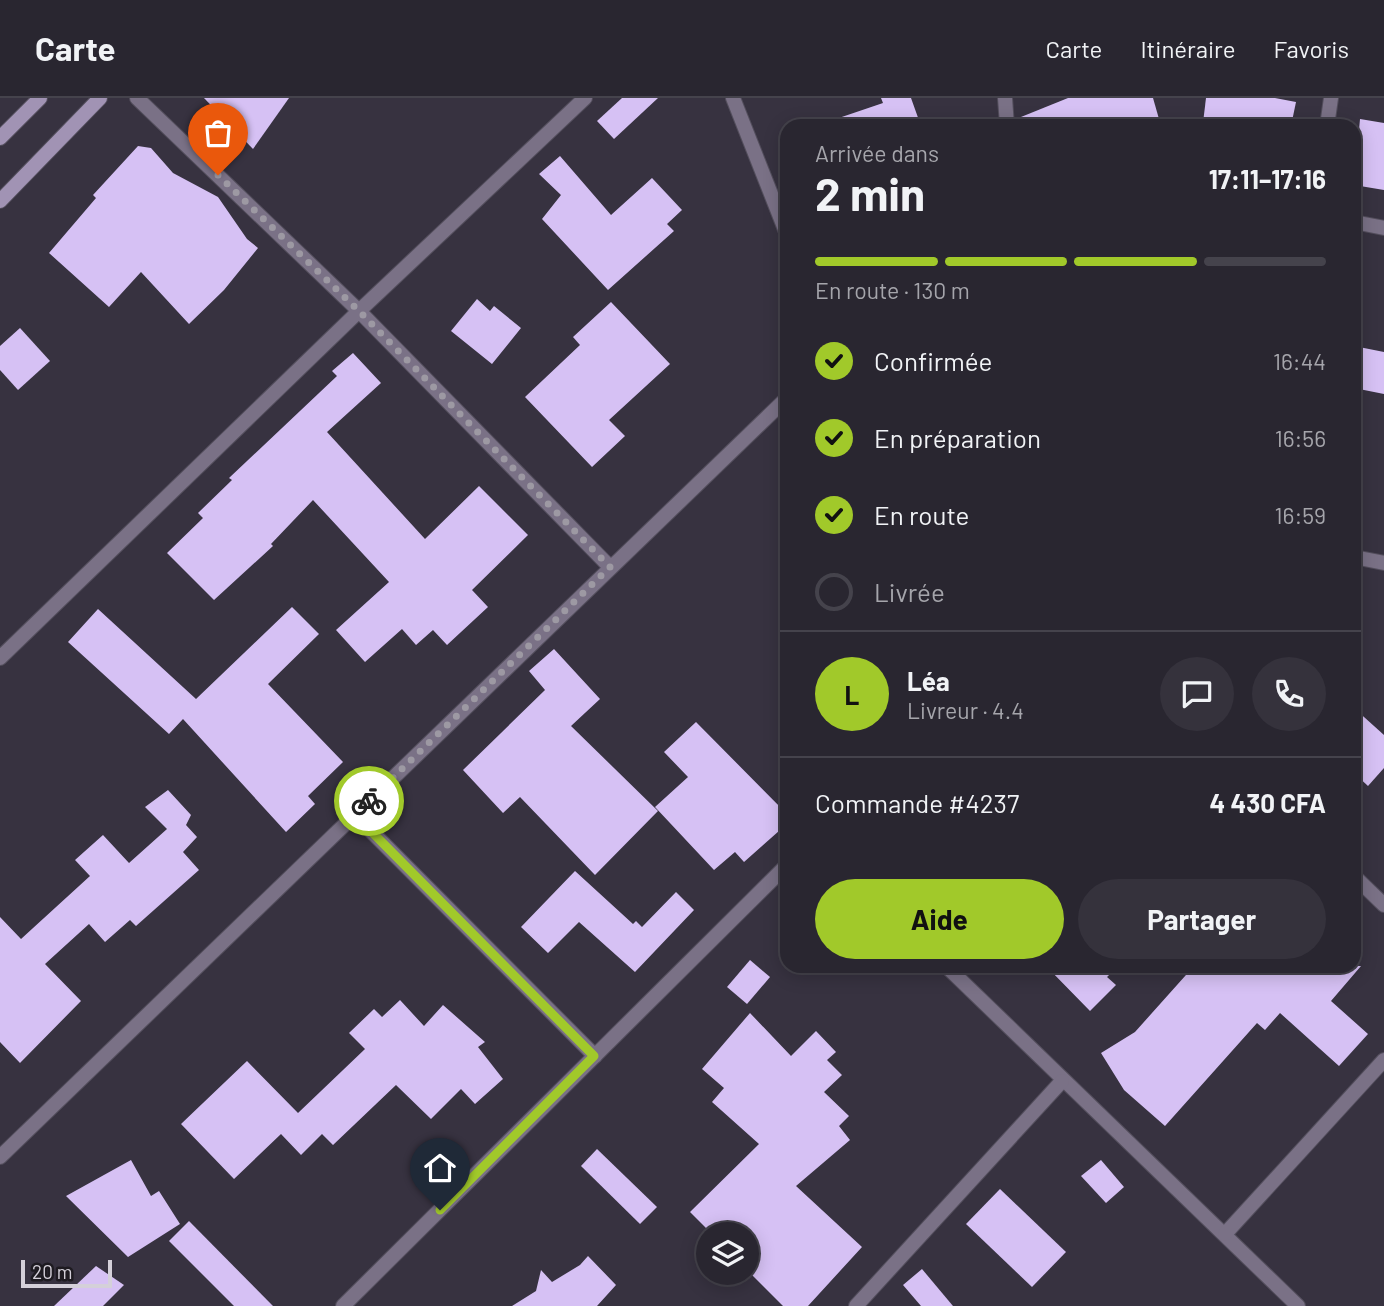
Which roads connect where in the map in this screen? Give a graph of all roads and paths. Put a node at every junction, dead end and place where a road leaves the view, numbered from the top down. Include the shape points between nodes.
1 (40, 98) edge
2 (100, 98) edge
3 (136, 98) edge
4 (585, 98) edge
5 (733, 98) edge
6 (1005, 98) edge
7 (1331, 98) edge
8 (1006, 119) edge
9 (1328, 119) edge
10 (0, 138) edge
11 (0, 201) edge
12 (780, 217) edge
13 (1361, 223) edge
14 (1384, 228) edge
15 (359, 311) junction
16 (780, 405) edge
17 (1361, 559) edge
18 (1381, 565) edge
19 (610, 567) junction
20 (0, 658) edge
21 (355, 815) junction
22 (780, 872) edge
23 (1361, 883) edge
24 (1384, 905) edge
25 (953, 973) edge
26 (594, 1056) junction
27 (1384, 1060) edge
28 (1062, 1081) junction
29 (0, 1157) edge
30 (1225, 1234) junction
31 (343, 1306) edge
32 (856, 1306) edge
33 (1298, 1306) edge

1 - 10 main road
2 - 11 main road
3 - 15 street
4 - 15 street
5 - 12 street
6 - 8 street
7 - 9 street
13 - 14 street
15 - 19 street
15 - 20 street
16 - 19 street
17 - 18 street
19 - 21 street
21 - 26 street
21 - 29 street
22 - 26 street
23 - 24 street
25 - 28 street
26 - 31 street
27 - 30 street
28 - 30 street
28 - 32 street
30 - 33 street

